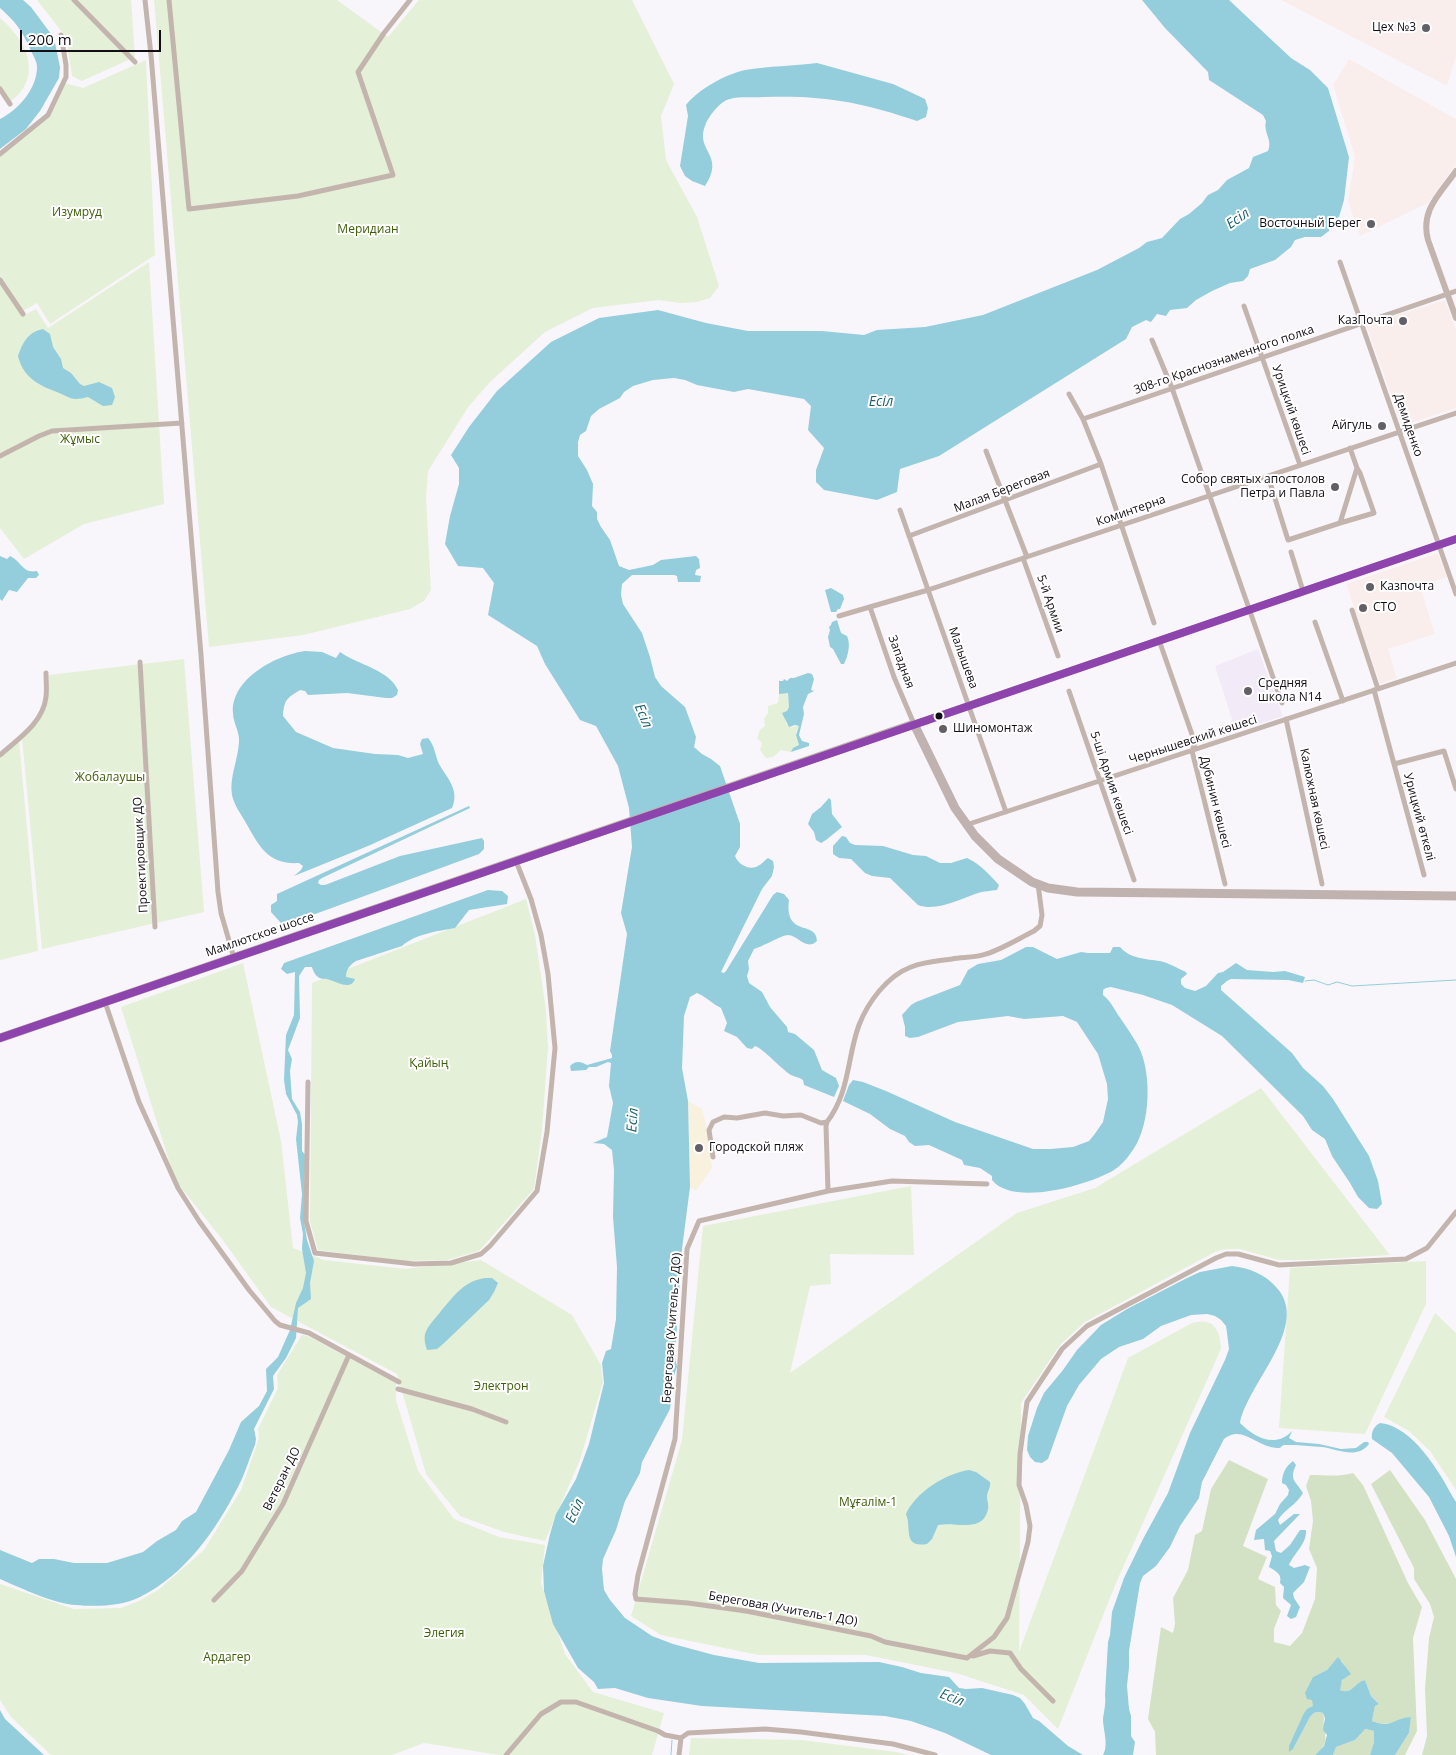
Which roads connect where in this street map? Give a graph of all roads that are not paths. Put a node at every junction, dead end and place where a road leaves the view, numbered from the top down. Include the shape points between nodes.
1 (74, 0) edge
2 (145, 0) edge
3 (169, 0) edge
4 (410, 0) edge
5 (62, 35) dead end
6 (135, 62) dead end
7 (0, 89) edge
8 (10, 104) dead end
9 (0, 154) edge
10 (1456, 171) edge
11 (1340, 262) dead end
12 (0, 280) edge
13 (1456, 291) edge
14 (1448, 294) junction
15 (1244, 306) dead end
16 (23, 314) dead end
17 (1456, 318) edge
18 (1362, 324) junction
19 (1152, 340) dead end
20 (1262, 357) junction
21 (1172, 388) junction
22 (1069, 394) dead end
23 (1456, 412) edge
24 (1083, 419) junction
25 (182, 423) junction
26 (1399, 432) junction
27 (1350, 448) junction
28 (986, 451) dead end
29 (0, 456) edge
30 (1101, 464) junction
31 (1300, 465) junction
32 (1357, 468) junction
33 (1268, 476) junction
34 (1209, 495) junction
35 (1005, 500) junction
36 (900, 510) dead end
37 (1340, 523) junction
38 (1121, 525) junction
39 (909, 536) junction
40 (1456, 539) edge
41 (1439, 545) junction
42 (1291, 552) dead end
43 (1025, 557) junction
44 (928, 590) junction
45 (1303, 591) junction
46 (1456, 594) edge
47 (870, 607) junction
48 (1249, 610) junction
49 (1352, 610) dead end
50 (839, 616) dead end
51 (1315, 622) dead end
52 (1154, 623) dead end
53 (1159, 640) junction
54 (1058, 656) dead end
55 (140, 662) dead end
56 (1456, 663) edge
57 (46, 673) dead end
58 (1376, 690) junction
59 (1069, 691) dead end
60 (1343, 700) junction
61 (1282, 703) dead end
62 (969, 706) junction
63 (1286, 719) junction
64 (914, 724) junction
65 (1192, 751) junction
66 (0, 755) edge
67 (1394, 764) junction
68 (1100, 781) junction
69 (1456, 789) edge
70 (1006, 812) junction
71 (966, 826) junction
72 (516, 861) junction
73 (1424, 875) dead end
74 (1134, 880) dead end
75 (1038, 884) junction
76 (1225, 884) dead end
77 (1322, 884) dead end
78 (1456, 896) edge
79 (155, 927) dead end
80 (234, 958) junction
81 (105, 1002) junction
82 (0, 1038) edge
83 (308, 1082) dead end
84 (827, 1122) junction
85 (713, 1156) dead end
86 (987, 1184) dead end
87 (828, 1192) junction
88 (1456, 1212) edge
89 (349, 1355) junction
90 (399, 1382) dead end
91 (398, 1390) dead end
92 (506, 1422) dead end
93 (675, 1440) joint
94 (214, 1600) dead end
95 (969, 1657) junction
96 (1053, 1701) dead end
97 (681, 1738) junction
98 (506, 1755) edge
99 (679, 1755) edge
100 (935, 1755) edge

1 - 6 street
2 - 25 street
3 - 4 street via 188,209 298,196 393,175 358,72
5 - 9 street via 66,78 48,115
7 - 8 street
10 - 14 street via 1426,219 1426,232
11 - 18 street, Демиденко
12 - 16 street
13 - 14 street, 308-го Краснознаменного полка
14 - 17 street
14 - 18 street, 308-го Краснознаменного полка
15 - 20 street, Урицкий көшесі
18 - 20 street, 308-го Краснознаменного полка
18 - 26 street, Демиденко
19 - 21 street
20 - 21 street, 308-го Краснознаменного полка
20 - 31 street, Урицкий көшесі
21 - 24 street, 308-го Краснознаменного полка
21 - 34 street
22 - 24 street
23 - 26 street, Коминтерна
24 - 30 street
25 - 29 street via 52,431
25 - 80 street via 218,892
26 - 27 street, Коминтерна
26 - 41 street, Демиденко
27 - 31 street, Коминтерна
27 - 32 street
28 - 35 street, 5-й Армии
30 - 35 street, Малая Береговая
30 - 38 street
31 - 33 street, Коминтерна
32 - 37 street
32 - 37 street via 1374,513
33 - 34 street, Коминтерна
33 - 37 street via 1288,540
34 - 38 street, Коминтерна
34 - 48 street
35 - 39 street, Малая Береговая
35 - 43 street, 5-й Армии
36 - 39 street, Малышева
38 - 43 street, Коминтерна
38 - 52 street
39 - 44 street, Малышева
40 - 41 main road
41 - 45 main road
41 - 46 street, Демиденко
42 - 45 street
43 - 44 street, Коминтерна
43 - 54 street, 5-й Армии
44 - 47 street, Коминтерна
44 - 62 street, Малышева
45 - 48 main road
47 - 50 street, Коминтерна
47 - 64 street, Западная
48 - 53 main road
48 - 61 street
49 - 58 street, Урицкий өткелі
51 - 60 street
53 - 62 main road
53 - 65 street, Дубинин көшесі via 1194,743
55 - 79 street, Проектировщик ДО
56 - 58 street, Чернышевский көшесі
57 - 66 street via 46,696 35,724
58 - 60 street, Чернышевский көшесі
58 - 67 street, Урицкий өткелі
59 - 68 street, 5-ші Армия көшесі
60 - 63 street, Чернышевский көшесі
62 - 64 main road
62 - 70 street, Малышева
63 - 65 street, Чернышевский көшесі
63 - 77 street, Калюжная көшесі
64 - 71 highway
64 - 72 highway, Мамлютское шоссе
65 - 68 street, Чернышевский көшесі
65 - 76 street, Дубинин көшесі
67 - 69 street, Урицкий өткелі via 1444,751
67 - 73 street, Урицкий өткелі
68 - 70 street, Чернышевский көшесі
68 - 74 street, 5-ші Армия көшесі
70 - 71 street, Чернышевский көшесі
71 - 75 highway via 998,859
72 - 80 highway, Мамлютское шоссе
72 - 83 street via 531,899 548,974 555,1048 553,1081 537,1191 490,1246 481,1254 451,1263 404,1264 315,1253 306,1221
75 - 78 highway via 1077,892
75 - 84 street via 1042,916 1040,926 1034,931 985,954 911,967 885,985 859,1025 848,1078
80 - 81 highway, Мамлютское шоссе
81 - 82 highway, Мамлютское шоссе
81 - 89 street via 139,1102 178,1188 199,1221 275,1322 309,1333
84 - 85 street via 801,1115 765,1113 724,1117 713,1122 709,1130
84 - 87 street
86 - 87 street via 892,1181
87 - 93 street, Береговая (Учитель-2 ДО) via 699,1221 687,1249
88 - 95 street via 1427,1248 1406,1259 1279,1265 1226,1254 1087,1326 1062,1349 1027,1402 1019,1485 1030,1526 1028,1542 1007,1618 994,1637
89 - 90 street
89 - 94 street, Ветеран ДО via 283,1504 242,1571
91 - 92 street via 472,1409
93 - 95 street, Береговая (Учитель-1 ДО) via 638,1575 636,1599 746,1611
95 - 96 street via 990,1651 1010,1653
97 - 98 street via 665,1736 576,1702 561,1702 541,1714
97 - 99 street
97 - 100 street via 688,1733 765,1729 893,1744

